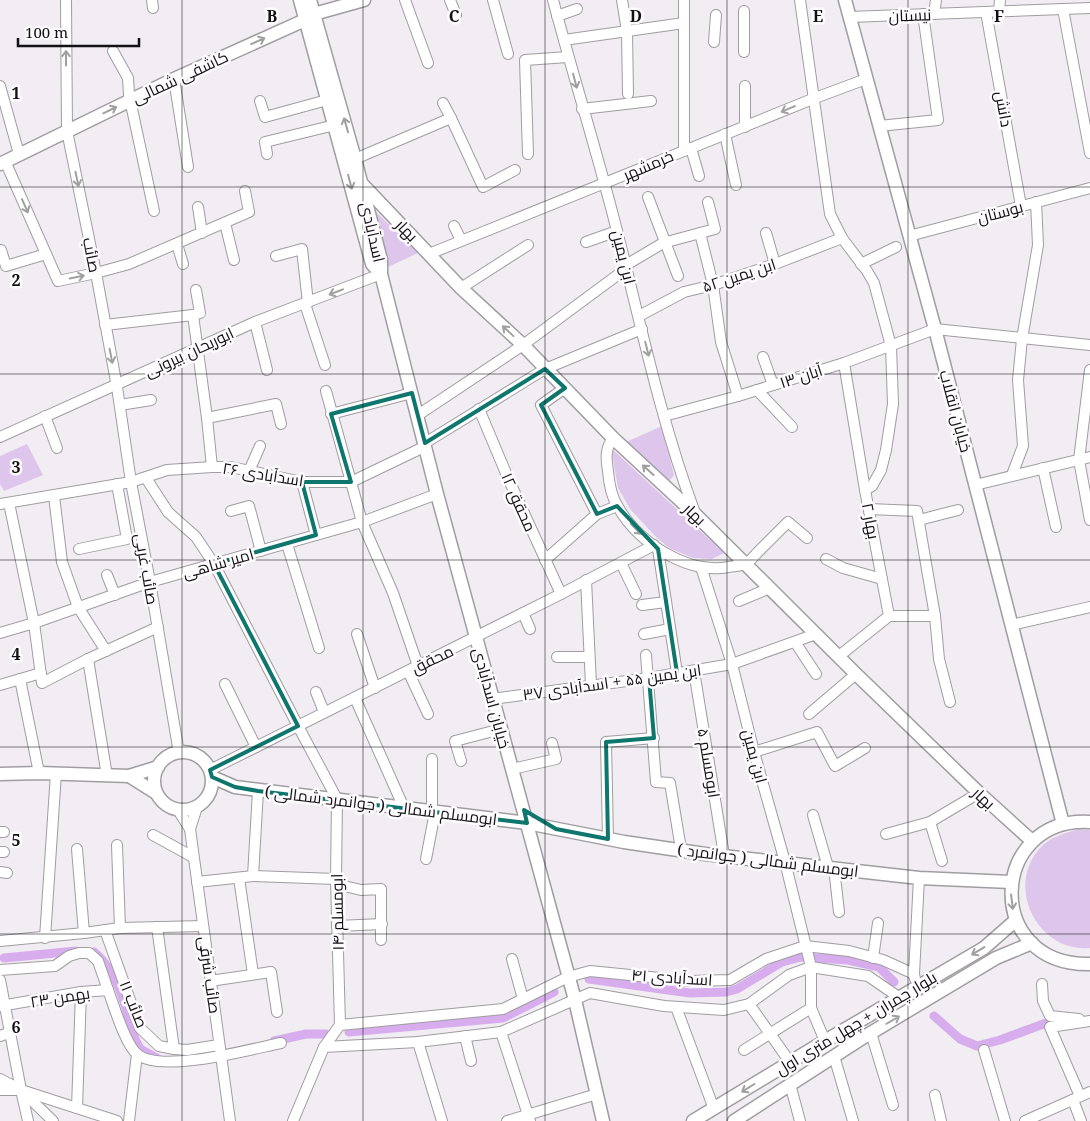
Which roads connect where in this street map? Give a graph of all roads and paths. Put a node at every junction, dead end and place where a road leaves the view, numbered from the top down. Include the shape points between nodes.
1 (66, 0) edge
2 (300, 0) edge
3 (310, 0) edge
4 (364, 0) edge
5 (405, 0) edge
6 (450, 0) edge
7 (493, 0) edge
8 (553, 0) edge
9 (622, 0) edge
10 (684, 0) edge
11 (800, 0) edge
12 (845, 0) edge
13 (936, 0) edge
14 (1000, 0) edge
15 (1070, 6) edge
16 (1090, 8) edge
17 (577, 9) dead end
18 (744, 11) dead end
19 (999, 11) junction
20 (986, 12) junction
21 (923, 14) junction
22 (934, 14) junction
23 (456, 15) dead end
24 (716, 15) dead end
25 (557, 16) junction
26 (309, 17) junction
27 (850, 18) junction
28 (684, 23) junction
29 (627, 31) junction
30 (564, 40) junction
31 (714, 42) dead end
32 (113, 51) dead end
33 (744, 52) dead end
34 (508, 54) dead end
35 (568, 57) junction
36 (428, 63) dead end
37 (174, 79) junction
38 (866, 79) junction
39 (0, 86) edge
40 (745, 86) dead end
41 (628, 94) dead end
42 (815, 98) junction
43 (131, 100) junction
44 (327, 100) junction
45 (260, 101) dead end
46 (651, 101) dead end
47 (443, 103) dead end
48 (582, 109) junction
49 (451, 118) junction
50 (335, 125) junction
51 (879, 126) junction
52 (745, 127) junction
53 (66, 128) junction
54 (725, 134) junction
55 (688, 149) junction
56 (1090, 153) edge
57 (20, 154) junction
58 (267, 154) dead end
59 (528, 154) dead end
60 (355, 159) junction
61 (2, 162) edge
62 (188, 167) dead end
63 (515, 170) dead end
64 (699, 176) dead end
65 (605, 183) junction
66 (362, 184) junction
67 (736, 185) dead end
68 (1090, 188) edge
69 (245, 191) dead end
70 (648, 197) dead end
71 (708, 202) dead end
72 (1036, 202) junction
73 (1021, 206) junction
74 (198, 208) dead end
75 (154, 211) dead end
76 (225, 223) junction
77 (454, 226) dead end
78 (617, 231) junction
79 (202, 233) junction
80 (700, 233) junction
81 (766, 233) dead end
82 (909, 236) junction
83 (842, 238) junction
84 (461, 240) junction
85 (586, 242) dead end
86 (665, 242) junction
87 (177, 244) junction
88 (528, 245) dead end
89 (896, 247) dead end
90 (1, 250) dead end
91 (46, 254) junction
92 (430, 254) junction
93 (276, 256) dead end
94 (234, 260) dead end
95 (183, 264) dead end
96 (775, 264) junction
97 (861, 264) junction
98 (626, 267) junction
99 (96, 274) junction
100 (381, 274) junction
101 (678, 276) dead end
102 (713, 285) junction
103 (461, 288) junction
104 (196, 290) dead end
105 (306, 303) junction
106 (193, 315) junction
107 (639, 316) junction
108 (255, 322) junction
109 (105, 326) junction
110 (642, 329) junction
111 (935, 329) junction
112 (1022, 339) junction
113 (523, 345) junction
114 (1090, 345) edge
115 (891, 346) junction
116 (197, 347) junction
117 (763, 357) dead end
118 (844, 363) junction
119 (325, 365) dead end
120 (545, 369) junction
121 (267, 370) dead end
122 (1090, 370) edge
123 (116, 385) junction
124 (773, 385) junction
125 (565, 388) junction
126 (757, 390) junction
127 (326, 391) dead end
128 (412, 392) junction
129 (738, 396) junction
130 (151, 400) dead end
131 (120, 405) junction
132 (479, 409) junction
133 (331, 414) junction
134 (418, 415) junction
135 (45, 416) junction
136 (664, 416) junction
137 (207, 418) junction
138 (281, 424) dead end
139 (792, 427) dead end
140 (0, 437) edge
141 (613, 438) junction
142 (425, 444) junction
143 (260, 446) dead end
144 (57, 448) dead end
145 (1090, 458) edge
146 (1079, 460) junction
147 (212, 467) junction
148 (1043, 468) junction
149 (249, 471) junction
150 (680, 473) junction
151 (1012, 475) junction
152 (146, 478) junction
153 (131, 482) junction
154 (302, 482) junction
155 (351, 482) junction
156 (117, 484) junction
157 (975, 485) junction
158 (864, 490) junction
159 (672, 492) junction
160 (437, 494) junction
161 (54, 496) junction
162 (5, 504) edge
163 (617, 506) junction
164 (869, 509) junction
165 (958, 510) dead end
166 (231, 511) dead end
167 (597, 514) junction
168 (695, 514) junction
169 (919, 520) junction
170 (1090, 520) edge
171 (362, 522) junction
172 (1056, 527) dead end
173 (316, 535) junction
174 (807, 538) dead end
175 (287, 544) junction
176 (656, 547) junction
177 (79, 549) dead end
178 (261, 550) junction
179 (826, 559) dead end
180 (545, 560) junction
181 (621, 563) junction
182 (747, 563) junction
183 (214, 564) junction
184 (701, 567) junction
185 (107, 575) dead end
186 (882, 579) junction
187 (586, 580) junction
188 (150, 582) junction
189 (770, 588) junction
190 (560, 594) junction
191 (636, 594) dead end
192 (115, 596) junction
193 (738, 601) dead end
194 (666, 602) junction
195 (642, 605) dead end
196 (78, 607) junction
197 (1090, 607) edge
198 (523, 613) junction
199 (889, 616) junction
200 (936, 616) junction
201 (34, 623) junction
202 (1011, 625) junction
203 (158, 627) junction
204 (530, 629) dead end
205 (670, 629) junction
206 (0, 633) edge
207 (357, 634) dead end
208 (644, 634) dead end
209 (816, 634) junction
210 (476, 637) junction
211 (795, 642) junction
212 (320, 648) dead end
213 (106, 651) junction
214 (646, 654) dead end
215 (839, 656) junction
216 (557, 657) dead end
217 (590, 657) junction
218 (88, 659) junction
219 (732, 664) junction
220 (418, 666) junction
221 (408, 671) junction
222 (694, 671) junction
223 (677, 673) junction
224 (816, 674) dead end
225 (856, 674) junction
226 (41, 678) junction
227 (649, 678) junction
228 (20, 680) junction
229 (225, 684) dead end
230 (0, 685) edge
231 (591, 685) junction
232 (375, 688) junction
233 (316, 692) dead end
234 (355, 698) junction
235 (492, 699) junction
236 (950, 702) dead end
237 (324, 712) junction
238 (428, 714) dead end
239 (809, 714) dead end
240 (298, 726) junction
241 (501, 730) junction
242 (654, 738) junction
243 (552, 743) dead end
244 (256, 747) junction
245 (865, 748) dead end
246 (179, 752) junction
247 (754, 752) junction
248 (432, 759) dead end
249 (461, 761) dead end
250 (158, 767) junction
251 (512, 769) junction
252 (39, 773) junction
253 (56, 773) junction
254 (0, 774) edge
255 (211, 774) junction
256 (107, 776) junction
257 (129, 776) junction
258 (234, 787) junction
259 (258, 791) junction
260 (156, 793) junction
261 (210, 793) junction
262 (979, 793) junction
263 (338, 799) junction
264 (521, 802) junction
265 (196, 807) junction
266 (404, 808) junction
267 (178, 810) junction
268 (434, 812) junction
269 (813, 815) dead end
270 (505, 820) junction
271 (930, 822) junction
272 (1090, 822) edge
273 (528, 823) junction
274 (1063, 824) junction
275 (190, 829) junction
276 (556, 829) junction
277 (886, 834) dead end
278 (153, 835) dead end
279 (608, 839) junction
280 (1032, 841) junction
281 (118, 845) dead end
282 (533, 846) junction
283 (77, 849) dead end
284 (681, 849) junction
285 (724, 855) junction
286 (194, 857) junction
287 (426, 859) dead end
288 (942, 861) dead end
289 (785, 862) junction
290 (831, 868) junction
291 (254, 876) junction
292 (240, 878) junction
293 (919, 878) junction
294 (197, 882) junction
295 (336, 882) junction
296 (1011, 882) junction
297 (839, 912) dead end
298 (1016, 920) junction
299 (878, 923) dead end
300 (382, 924) junction
301 (203, 926) junction
302 (337, 926) junction
303 (157, 927) junction
304 (120, 928) junction
305 (105, 930) junction
306 (84, 933) junction
307 (45, 938) junction
308 (381, 940) dead end
309 (0, 941) edge
310 (1032, 943) junction
311 (805, 946) junction
312 (874, 958) junction
313 (512, 959) dead end
314 (1090, 964) edge
315 (810, 967) junction
316 (0, 970) edge
317 (253, 974) junction
318 (914, 974) junction
319 (568, 977) junction
320 (0, 980) edge
321 (210, 981) junction
322 (1042, 984) dead end
323 (916, 987) junction
324 (108, 990) junction
325 (81, 992) junction
326 (1, 993) edge
327 (900, 998) junction
328 (523, 999) junction
329 (575, 1000) junction
330 (749, 1004) junction
331 (3, 1006) edge
332 (676, 1007) junction
333 (811, 1008) junction
334 (277, 1012) dead end
335 (1090, 1020) edge
336 (340, 1025) junction
337 (11, 1032) junction
338 (501, 1032) junction
339 (871, 1033) junction
340 (769, 1034) junction
341 (0, 1036) edge
342 (465, 1036) junction
343 (825, 1041) junction
344 (418, 1042) junction
345 (280, 1043) dead end
346 (324, 1047) junction
347 (174, 1049) junction
348 (220, 1050) junction
349 (744, 1050) dead end
350 (984, 1050) dead end
351 (137, 1054) junction
352 (834, 1056) junction
353 (471, 1061) dead end
354 (790, 1062) junction
355 (0, 1079) edge
356 (790, 1084) junction
357 (0, 1090) edge
358 (21, 1090) junction
359 (597, 1094) junction
360 (935, 1095) dead end
361 (1081, 1096) edge
362 (893, 1105) dead end
363 (77, 1108) junction
364 (714, 1109) junction
365 (529, 1118) edge
366 (28, 1121) edge
367 (52, 1121) edge
368 (117, 1121) edge
369 (129, 1121) edge
370 (230, 1121) edge
371 (293, 1121) edge
372 (442, 1121) edge
373 (507, 1121) edge
374 (603, 1121) edge
375 (693, 1121) edge
376 (734, 1121) edge
377 (800, 1121) edge
378 (853, 1121) edge
379 (941, 1121) edge
380 (1005, 1121) edge
381 (1025, 1121) edge
382 (1081, 1121) edge

53 -> 1 street, صائب
2 - 26 main road, اسدآبادی
3 - 26 main road, اسدآبادی
4 - 26 main road, کاشفی شمالی
5 - 36 street
6 - 23 street
7 - 34 street
8 - 25 street, ابن یمین
9 - 29 street
10 - 28 street
11 - 42 street
12 - 27 main road, خیابان انقلاب
13 - 22 street
14 - 19 street
15 - 16 street, نیستان
15 - 19 street, نیستان
15 - 56 street
17 - 25 street
18 - 33 street
19 - 20 street, نیستان
20 - 22 street, نیستان
20 - 73 street, دانش
21 - 22 street, نیستان
21 - 27 street, نیستان
21 - 51 street via 938,120
24 - 31 street
25 - 30 street, ابن یمین
37 -> 26 main road, کاشفی شمالی
26 - 44 main road, اسدآبادی
60 -> 26 main road, اسدآبادی
27 - 38 main road, خیابان انقلاب
28 - 29 street
28 - 55 street
29 - 30 street
29 - 41 street
30 - 35 street, ابن یمین
32 - 43 street via 128,78
35 -> 48 street, ابن یمین
35 - 59 street via 525,60
37 - 43 main road, کاشفی شمالی
37 - 62 street
38 - 42 street, خرمشهر
38 - 51 main road, خیابان انقلاب
39 - 57 street
40 - 52 street
42 -> 52 street, خرمشهر
42 - 83 street via 830,214
53 -> 43 main road, کاشفی شمالی
43 - 75 street
44 - 45 street via 265,117
44 - 50 main road, اسدآبادی
46 - 48 street
47 - 49 street
48 - 65 street, ابن یمین
49 - 60 street
49 - 63 street via 483,187
50 - 58 street via 265,142
50 -> 100 main road, اسدآبادی via 372,264
51 - 82 main road, خیابان انقلاب
52 - 54 street, خرمشهر
53 - 57 main road, کاشفی شمالی
53 -> 99 street, صائب
54 - 55 street, خرمشهر
54 - 67 street
55 - 64 street
55 - 65 street, خرمشهر
57 - 61 main road, کاشفی شمالی
60 - 66 main road, اسدآبادی
61 -> 91 street
65 - 78 street, ابن یمین
65 - 84 street, خرمشهر
66 - 92 main road, بهار
66 - 100 main road, اسدآبادی via 381,260
68 - 72 street, بوستان
69 - 76 street via 248,212
70 - 86 street
71 - 80 street via 715,228
72 - 73 street, بوستان
72 - 112 street via 1038,245
73 - 82 street, بوستان
74 - 79 street
76 - 79 street
76 - 94 street
77 - 84 street
78 - 85 street
78 - 98 street, ابن یمین
79 - 87 street
80 - 86 street
80 - 102 street
81 - 96 street
82 - 111 main road, خیابان انقلاب
83 - 96 street, ابن یمین ۵۲
83 - 97 street
84 - 92 street, خرمشهر
86 - 98 street
86 - 101 street
87 - 95 street
87 - 99 street
88 - 103 street
89 - 97 street
90 - 91 street via 6,266
91 -> 99 street via 58,281
92 - 103 main road, بهار
93 - 105 street via 302,249
96 - 102 street, ابن یمین ۵۲
97 - 115 street via 874,283
98 - 107 street, ابن یمین
98 - 113 street
99 - 109 street, صائب
100 -> 105 street, ابوریحان بیرونی
100 - 128 main road, خیابان اسدآبادی
102 - 107 street, ابن یمین ۵۲ via 684,292
102 - 129 street via 721,342
113 -> 103 main road, بهار
104 - 106 street via 200,313
105 - 108 street, ابوریحان بیرونی
105 - 119 street
106 - 109 street
106 - 116 street
107 - 110 street, ابن یمین
108 - 116 street, ابوریحان بیرونی
108 - 121 street
109 -> 123 street, صائب
110 - 120 street, اسدآبادی ۲۶
110 -> 136 street, ابن یمین
111 - 112 street
111 - 115 street, ۱۳ آبان
111 - 157 main road, خیابان انقلاب
112 - 114 street
112 - 151 street via 1018,380 1023,446
113 - 120 main road, بهار
113 - 134 street
115 - 118 street, ۱۳ آبان
115 - 158 street via 892,404 886,450 881,470 872,486
116 - 123 street, ابوریحان بیرونی
116 - 137 street
117 - 124 street
118 - 124 street, ۱۳ آبان
118 - 158 street, بهار ۲
120 - 125 main road, بهار
120 - 132 street, اسدآبادی ۲۶
122 - 146 street
123 - 131 street, صائب غربی
123 - 135 street, ابوریحان بیرونی
124 - 126 street, ۱۳ آبان
125 - 141 main road, بهار
125 - 167 street via 541,405
126 - 129 street, ۱۳ آبان
126 - 139 street
127 - 133 street
128 - 133 street
128 - 134 main road, خیابان اسدآبادی
129 - 136 street, ۱۳ آبان
130 - 131 street
131 - 153 street, صائب غربی
132 - 142 street, اسدآبادی ۲۶
132 - 180 street, محقق ۱۲
133 - 155 street
134 - 142 main road, خیابان اسدآبادی
135 - 140 street, ابوریحان بیرونی
135 - 144 street
136 - 150 street, ابن یمین
137 - 138 street via 276,404
137 - 147 street
159 -> 141 main road, بهار
141 - 163 street via 606,453 609,487
142 - 155 street, اسدآبادی ۲۶
142 - 160 main road, خیابان اسدآبادی
143 - 149 street
145 - 146 street
146 - 148 street
146 - 170 street
147 - 149 street, اسدآبادی ۲۶
147 - 152 street, اسدآبادی ۲۶ via 167,470
148 - 151 street
148 - 172 street
149 - 154 street, اسدآبادی ۲۶
150 - 159 street
150 - 168 street, ابن یمین
151 - 157 street
152 - 153 street, اسدآبادی ۲۶
152 - 183 street via 168,512 196,537
153 - 156 street, اسدآبادی ۲۶
153 - 188 street, صائب غربی
154 - 155 street, اسدآبادی ۲۶
154 - 173 street
155 - 171 street
156 - 161 street, اسدآبادی ۲۶
156 - 177 street via 127,539
157 - 202 main road, خیابان انقلاب
158 - 164 street, بهار ۲
159 - 168 main road, بهار
160 - 171 street, امیر شاهی
160 - 210 main road, خیابان اسدآبادی
161 - 162 street, اسدآبادی ۲۶
161 - 196 street via 62,562
162 - 201 street
163 - 167 street
163 -> 176 street via 638,532
164 - 169 street via 916,511
164 - 186 street, بهار ۲
165 - 169 street
166 - 178 street via 249,506
167 - 180 street
168 - 182 main road, بهار
169 - 200 street
171 - 173 street, امیر شاهی
171 - 220 street via 394,593
173 - 175 street, امیر شاهی
174 - 182 street via 788,522
175 - 178 street, امیر شاهی
175 - 212 street
176 - 181 street, محقق
176 - 184 street via 677,560
176 - 194 street
178 - 183 street, امیر شاهی
179 - 186 street via 843,568
180 - 190 street, محقق ۱۲
181 - 187 street, محقق
181 - 191 street
182 - 184 street via 721,569
182 - 189 main road, بهار
183 - 188 street, امیر شاهی
183 - 240 street
184 - 219 street, ابن یمین
185 - 192 street
186 - 199 street, بهار ۲
187 - 190 street, محقق
187 - 217 street
188 - 192 street, امیر شاهی
188 - 203 street, صائب غربی
189 - 193 street
189 - 209 main road, بهار
190 - 198 street, محقق
192 - 196 street, امیر شاهی
194 - 195 street
194 - 205 street
196 - 201 street, امیر شاهی
196 - 213 street
197 - 202 street
198 - 204 street
198 - 210 street, محقق
199 - 200 street
199 - 215 street
200 - 236 street via 939,659
201 - 206 street, امیر شاهی
201 - 226 street
202 - 274 main road, خیابان انقلاب
203 - 213 street
203 - 246 street, صائب غربی
205 - 208 street
205 - 223 street
207 - 232 street
209 - 211 street, ابن یمین ۵۵ + اسدآبادی ۳۷
209 - 215 main road, بهار
210 - 220 street, محقق
210 - 235 main road, خیابان اسدآبادی
211 - 219 street, ابن یمین ۵۵ + اسدآبادی ۳۷
211 - 224 street
213 - 218 street
214 - 227 street
215 - 225 main road, بهار
216 - 217 street
217 - 231 street
218 - 226 street
218 - 256 street
219 - 222 street, ابن یمین ۵۵ + اسدآبادی ۳۷
219 - 247 street, ابن یمین
220 - 221 street, محقق
221 - 232 street, محقق
221 - 238 street
222 - 223 street, ابن یمین ۵۵ + اسدآبادی ۳۷
222 - 285 street, ابومسلم ۵
223 - 227 street, ابن یمین ۵۵ + اسدآبادی ۳۷
225 - 239 street
225 - 262 main road, بهار
226 - 228 street
227 - 231 street, ابن یمین ۵۵ + اسدآبادی ۳۷
227 - 242 street
228 - 230 street
228 - 252 street
229 - 244 street
231 - 235 street, ابن یمین ۵۵ + اسدآبادی ۳۷
232 - 234 street, محقق
233 - 237 street
234 - 237 street, محقق
234 - 266 street
235 - 241 main road, خیابان اسدآبادی
237 - 240 street, محقق
240 - 244 street, محقق
240 - 263 street
241 - 249 street via 455,741
241 - 251 main road, خیابان اسدآبادی
242 - 279 street via 606,742
242 - 284 street via 656,782 670,783
243 - 251 street via 556,759
244 - 255 street, محقق
245 - 247 street via 835,766 817,732
246 - 250 main road via 170,755
246 - 255 main road via 200,758
247 - 289 street, ابن یمین
248 - 268 street
250 - 257 main road
250 - 260 main road via 154,775
251 - 264 main road, خیابان اسدآبادی
252 - 253 main road
252 - 254 main road
253 - 256 main road
253 - 307 street
255 - 258 main road
255 - 261 main road
256 - 257 main road
257 - 260 main road
258 - 259 main road, ابومسلم شمالی ( جوانمرد شمالی )
258 - 261 main road
259 - 263 main road, ابومسلم شمالی ( جوانمرد شمالی )
259 - 291 street
260 - 267 main road via 161,801
261 - 265 main road
262 - 271 street
262 - 280 main road, بهار
263 - 266 main road, ابومسلم شمالی ( جوانمرد شمالی )
263 - 295 street, ابومسلم ۱۴
264 - 273 main road, خیابان اسدآبادی
264 - 276 main road via 535,816
265 - 267 main road
265 - 275 street
266 - 268 main road, ابومسلم شمالی ( جوانمرد شمالی )
267 - 275 street
268 - 270 main road, ابومسلم شمالی ( جوانمرد شمالی )
268 - 287 street
269 - 290 street
270 - 273 main road, ابومسلم شمالی ( جوانمرد شمالی )
270 - 282 main road
271 - 277 street
271 - 288 street
272 - 274 main road
273 - 276 main road, ابومسلم شمالی ( جوانمرد )
273 - 282 main road, خیابان اسدآبادی
274 - 280 main road
275 - 286 street, صائب شرقی
276 - 279 main road, ابومسلم شمالی ( جوانمرد )
278 - 286 street
279 - 284 main road, ابومسلم شمالی ( جوانمرد )
280 - 296 main road via 1018,860
281 - 304 street
282 - 319 main road, خیابان اسدآبادی
283 - 306 street
284 - 285 main road, ابومسلم شمالی ( جوانمرد )
285 - 289 main road, ابومسلم شمالی ( جوانمرد )
286 - 294 street, صائب شرقی
289 - 290 main road, ابومسلم شمالی ( جوانمرد )
289 - 311 street, ابن یمین
290 - 293 main road, ابومسلم شمالی ( جوانمرد )
290 - 297 street
291 - 292 street
291 - 295 street
292 - 294 street
292 - 317 street
293 - 296 main road, ابومسلم شمالی ( جوانمرد )
293 - 318 street
294 - 301 street, صائب شرقی
295 - 300 street via 361,890 381,889
295 - 302 street, ابومسلم ۱۴
296 -> 298 main road via 1011,902
298 - 310 main road
298 -> 323 main road, بلوار چمران + چهل متری اول via 984,948
299 - 312 street
300 - 302 street
300 - 308 street
301 - 303 street
301 - 321 street, صائب شرقی
302 - 336 street, ابومسلم ۱۴
303 - 304 street
303 - 347 street
304 - 305 street
305 - 306 street
305 - 347 street, صائب ۱۱ via 140,1028 159,1046
306 - 307 street
307 - 309 street
310 - 314 main road via 1048,956 1068,963
339 -> 310 main road, بلوار چمران + چهل متری اول via 996,958
311 - 312 street, اسدآبادی ۴۱ via 849,951
311 - 315 street, ابن یمین
311 - 319 street, اسدآبادی ۴۱ via 766,959 730,980 690,980 590,971
312 - 318 street, اسدآبادی ۴۱
313 - 328 street
315 - 327 street via 868,976
315 - 330 street via 789,975
315 - 333 street
316 - 324 street via 55,966 69,956 89,953 98,961
317 - 321 street
317 - 334 street via 271,972
318 - 323 street
319 - 328 street, اسدآبادی ۴۱
319 - 329 main road, خیابان اسدآبادی
320 - 326 street
321 - 348 street, صائب شرقی
322 - 335 street via 1043,1001 1050,1016
323 - 327 main road, بلوار چمران + چهل متری اول
324 - 325 street, بهمن ۲۳
324 - 351 street, بهمن ۲۳
325 - 331 street, بهمن ۲۳
325 - 363 street
326 - 331 street
327 - 343 main road, بلوار چمران + چهل متری اول
328 - 336 street, اسدآبادی ۴۱ via 503,1008
329 - 332 street via 590,993
329 - 338 street
329 - 359 main road, خیابان اسدآبادی
330 - 332 street via 724,1010
330 - 340 street
331 - 337 street
332 - 364 street
333 - 340 street
333 - 343 street
335 - 361 street via 1050,1027
336 - 346 street
337 - 341 street
337 - 358 street
338 - 342 street
338 - 365 street
339 - 352 main road, بلوار چمران + چهل متری اول
339 - 362 street
340 - 349 street
340 - 354 street
342 - 344 street
342 - 353 street
343 - 354 main road, بلوار چمران + چهل متری اول
344 - 346 street
344 - 372 street
345 - 348 street
346 - 371 street
347 - 348 street, صائب ۱۱
348 - 351 street via 190,1061 170,1062
348 - 370 street, صائب شرقی
350 - 380 street
351 - 369 street
352 - 356 main road, بلوار چمران + چهل متری اول
352 - 378 street
354 -> 364 main road, بلوار چمران + چهل متری اول
355 - 358 street
356 - 376 main road, بلوار چمران + چهل متری اول
356 - 377 street
357 - 358 street
358 - 363 street
358 - 366 street
358 - 367 street
359 - 365 street
359 - 374 main road, خیابان اسدآبادی
360 - 379 street
361 - 381 street
361 - 382 street
363 - 368 street
364 - 375 main road, بلوار چمران + چهل متری اول
365 - 373 street

